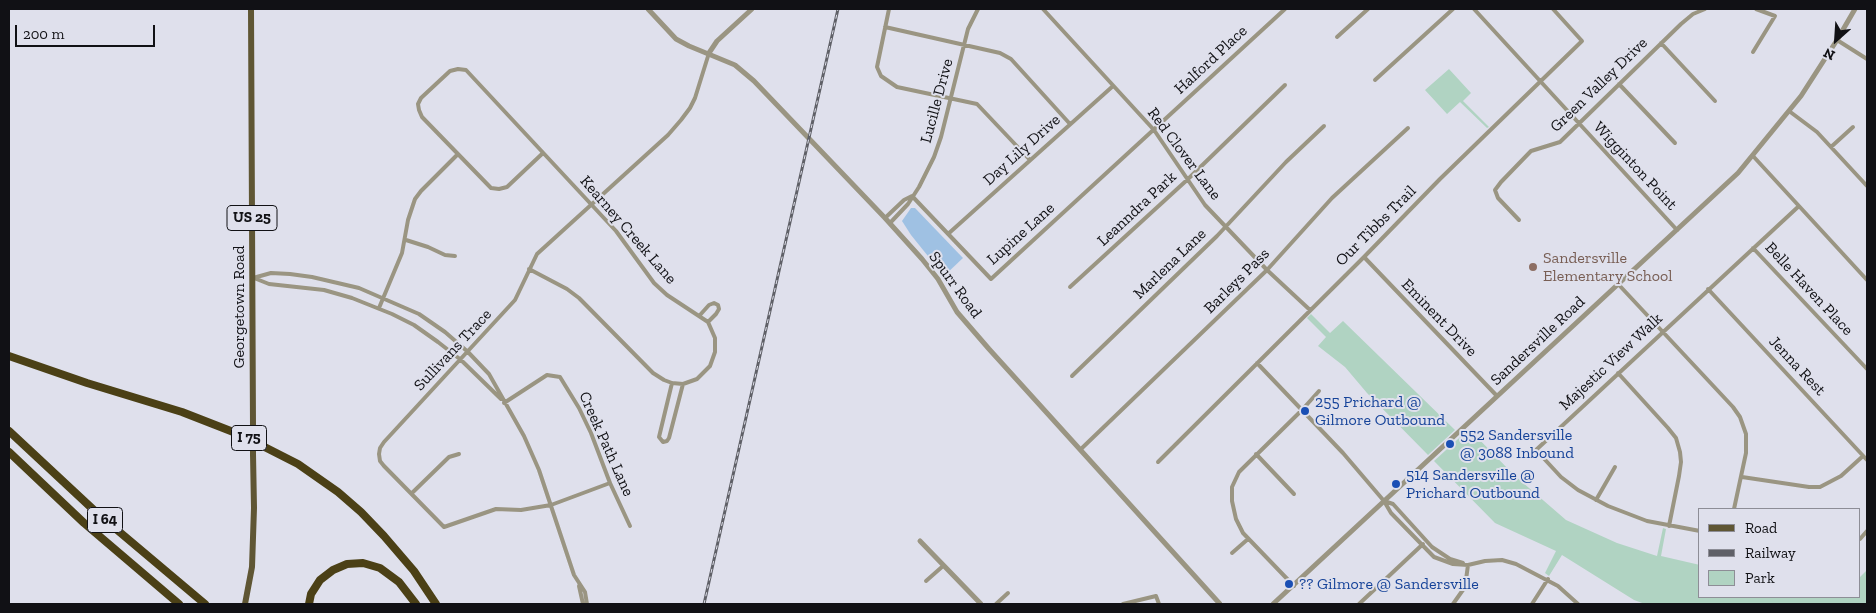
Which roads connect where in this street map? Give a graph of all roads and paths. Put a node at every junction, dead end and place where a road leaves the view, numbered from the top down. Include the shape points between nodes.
1 (251, 9) edge
2 (648, 9) edge
3 (752, 9) edge
4 (889, 9) edge
5 (978, 9) edge
6 (1043, 9) edge
7 (1285, 9) edge
8 (1368, 9) edge
9 (1454, 9) edge
10 (1474, 9) edge
11 (1553, 9) edge
12 (1705, 9) edge
13 (1756, 9) edge
14 (1855, 9) edge
15 (885, 27) junction
16 (1337, 37) dead end
17 (1837, 40) junction
18 (1660, 43) junction
19 (964, 45) junction
20 (1753, 52) dead end
21 (709, 53) junction
22 (1867, 59) edge
23 (1375, 80) dead end
24 (1541, 82) junction
25 (1619, 84) junction
26 (1285, 85) dead end
27 (1113, 86) junction
28 (950, 99) junction
29 (1715, 101) dead end
30 (1789, 111) junction
31 (1579, 123) junction
32 (1070, 124) junction
33 (1324, 126) dead end
34 (1853, 127) dead end
35 (1408, 128) dead end
36 (1154, 130) junction
37 (1675, 143) dead end
38 (1831, 147) junction
39 (543, 153) junction
40 (458, 154) junction
41 (1753, 156) junction
42 (1030, 160) junction
43 (1187, 180) junction
44 (1867, 186) edge
45 (912, 196) junction
46 (590, 204) junction
47 (1798, 206) junction
48 (887, 220) junction
49 (1519, 220) dead end
50 (1224, 227) junction
51 (1677, 230) junction
52 (948, 234) junction
53 (406, 240) junction
54 (1753, 248) junction
55 (454, 256) dead end
56 (1364, 257) junction
57 (529, 269) junction
58 (1267, 270) junction
59 (253, 278) junction
60 (322, 279) junction
61 (1867, 280) edge
62 (1619, 285) junction
63 (1070, 287) dead end
64 (320, 289) junction
65 (1708, 289) junction
66 (383, 297) junction
67 (379, 308) junction
68 (1310, 310) junction
69 (700, 315) junction
70 (708, 322) junction
71 (1663, 331) junction
72 (468, 352) junction
73 (9, 356) edge
74 (460, 360) junction
75 (1257, 363) junction
76 (1867, 369) edge
77 (1618, 373) junction
78 (1072, 376) dead end
79 (672, 383) junction
80 (684, 384) junction
81 (1319, 391) dead end
82 (1497, 396) junction
83 (504, 403) junction
84 (1302, 410) junction
85 (9, 431) edge
86 (1081, 449) junction
87 (9, 452) edge
88 (459, 454) dead end
89 (1256, 454) junction
90 (1863, 456) junction
91 (1867, 460) edge
92 (1158, 462) dead end
93 (1615, 467) dead end
94 (1742, 477) junction
95 (610, 482) junction
96 (412, 493) junction
97 (1294, 494) dead end
98 (1596, 500) junction
99 (1384, 501) junction
100 (550, 505) junction
101 (1734, 508) edge
102 (630, 526) dead end
103 (1669, 526) junction
104 (1698, 531) edge
105 (1248, 538) junction
106 (920, 541) dead end
107 (1426, 541) junction
108 (1422, 545) junction
109 (1232, 553) dead end
110 (1468, 565) junction
111 (943, 566) junction
112 (1548, 579) junction
113 (578, 581) junction
114 (926, 581) dead end
115 (1294, 586) junction
116 (1008, 593) dead end
117 (179, 604) edge
118 (205, 604) edge
119 (245, 604) edge
120 (309, 604) edge
121 (416, 604) edge
122 (436, 604) edge
123 (583, 604) edge
124 (587, 604) edge
125 (981, 604) edge
126 (996, 604) edge
127 (1123, 604) edge
128 (1159, 604) edge
129 (1220, 604) edge
130 (1274, 604) edge
131 (1359, 604) edge
132 (1453, 604) edge
133 (1532, 604) edge
134 (1578, 604) edge

1 - 59 main road, Georgetown Road / US 25
2 - 21 street, Spurr Road via 676,39
3 - 21 street via 716,41
4 - 15 street
5 - 19 street, Lucille Drive
6 - 27 street, Red Clover Lane
7 - 36 street, Halford Place
8 - 16 street
9 - 23 street
10 - 24 street, Wigginton Point
11 - 24 street, Our Tibbs Trail via 1582,41
12 - 18 street, Green Valley Drive via 1688,18
13 - 20 street via 1775,16
14 - 17 street, Sandersville Road
15 - 19 street
15 - 28 street via 877,67 881,76 896,87
17 - 22 street
17 - 30 street, Sandersville Road
18 - 25 street, Green Valley Drive
18 - 29 street
19 - 28 street, Lucille Drive
19 - 32 street via 1000,53 1011,59
21 - 46 street, Sullivans Trace via 695,98 681,120
21 - 48 street, Spurr Road via 745,72
24 - 31 street, Wigginton Point
24 - 56 street, Our Tibbs Trail
25 - 31 street, Green Valley Drive
25 - 37 street
26 - 43 street, Leanndra Park
27 - 32 street, Day Lily Drive
27 - 36 street, Red Clover Lane
28 - 42 street via 978,104
28 - 45 street, Lucille Drive via 942,137
30 - 38 street
30 - 41 street, Sandersville Road
31 - 49 street, Green Valley Drive via 1560,142 1531,151 1496,190 1498,198
31 - 51 street, Wigginton Point
32 - 42 street, Day Lily Drive
33 - 50 street, Marlena Lane
34 - 38 street
35 - 58 street, Barleys Pass via 1332,198
36 - 43 street, Red Clover Lane
36 - 52 street, Lupine Lane via 990,279
38 - 44 street
39 - 40 street, Kearney Creek Lane via 507,187 495,190
39 - 40 street, Kearney Creek Lane via 466,70 458,69 450,71 418,104 422,117
39 - 46 street, Kearney Creek Lane
40 - 53 street via 415,199
41 - 47 street
41 - 51 street, Sandersville Road
42 - 52 street, Day Lily Drive
43 - 50 street, Red Clover Lane
43 - 63 street, Leanndra Park
45 - 48 street, Lucille Drive via 908,204
45 - 52 street, Lupine Lane
46 - 57 street, Sullivans Trace via 537,254
46 - 69 street, Kearney Creek Lane via 626,242 654,283 674,300
47 - 54 street, Majestic View Walk
47 - 61 street
48 - 86 street, Spurr Road via 933,272 957,312
50 - 58 street, Red Clover Lane
50 - 78 street, Marlena Lane
51 - 62 street, Sandersville Road
53 - 55 street via 445,256
53 - 66 street
54 - 65 street, Majestic View Walk
54 - 76 street, Belle Haven Place
56 - 68 street, Our Tibbs Trail
56 - 82 street, Eminent Drive
57 - 72 street, Sullivans Trace via 515,300
57 - 79 street via 579,298 653,373
58 - 68 street, Red Clover Lane
58 - 86 street, Barleys Pass
59 - 60 street via 271,273
59 - 64 street via 269,284
59 - 119 main road, Georgetown Road / US 25, bridge via 254,508 252,566
60 - 64 street
60 - 66 street
62 - 71 street
62 - 82 street, Sandersville Road
64 - 67 street
65 - 71 street, Majestic View Walk
65 - 90 street, Jenna Rest
66 - 67 street
66 - 72 street via 420,314
67 - 74 street via 414,325
68 - 75 street, Our Tibbs Trail
69 - 70 street, Kearney Creek Lane
69 - 70 street via 709,305 718,305 719,309
70 - 80 street via 715,338 710,366 697,379
71 - 77 street, Majestic View Walk
71 - 94 street via 1740,417 1747,442
72 - 74 street, Sullivans Trace
72 - 83 street via 489,374
73 - 122 highway, I 75 via 241,434 298,464 338,492 379,530 414,571
74 - 83 street
74 - 96 street, Sullivans Trace via 380,448 380,461
75 - 84 street
75 - 92 street, Our Tibbs Trail
77 - 98 street, Majestic View Walk via 1536,450 1561,477
77 - 103 street via 1676,438 1680,452 1679,476
79 - 80 street
79 - 80 street via 659,437 663,442 669,438
81 - 84 street
82 - 99 street, Sandersville Road
83 - 95 street, Creek Path Lane via 547,374 560,377 591,433
83 - 100 street via 524,436
84 - 89 street
84 - 99 street
85 - 118 highway, I 64 via 97,513
86 - 129 street, Spurr Road
87 - 117 highway, I 64
88 - 96 street via 448,457
89 - 97 street
89 - 105 street via 1239,472 1232,487 1236,519
90 - 91 street, Jenna Rest
90 - 94 street via 1841,476 1820,486
93 - 98 street
94 - 101 street
95 - 100 street, Sullivans Trace
95 - 102 street, Creek Path Lane
96 - 100 street, Sullivans Trace via 444,527 496,509 521,510
98 - 103 street, Majestic View Walk via 1623,514
99 - 107 street via 1393,504
99 - 108 street via 1391,513
99 - 115 street, Sandersville Road
100 - 113 street
103 - 104 street, Majestic View Walk
105 - 109 street
105 - 115 street
106 - 111 street
107 - 108 street
107 - 110 street via 1456,562
108 - 110 street via 1443,562
108 - 131 street
110 - 112 street via 1502,560
110 - 132 street via 1465,587
111 - 114 street
111 - 125 street
112 - 133 street
112 - 134 street
113 - 123 street
113 - 124 street via 585,592
115 - 130 street, Sandersville Road
116 - 126 street
120 - 121 highway via 320,580 333,570 347,564 363,563 380,568 399,582
127 - 128 street via 1156,596

